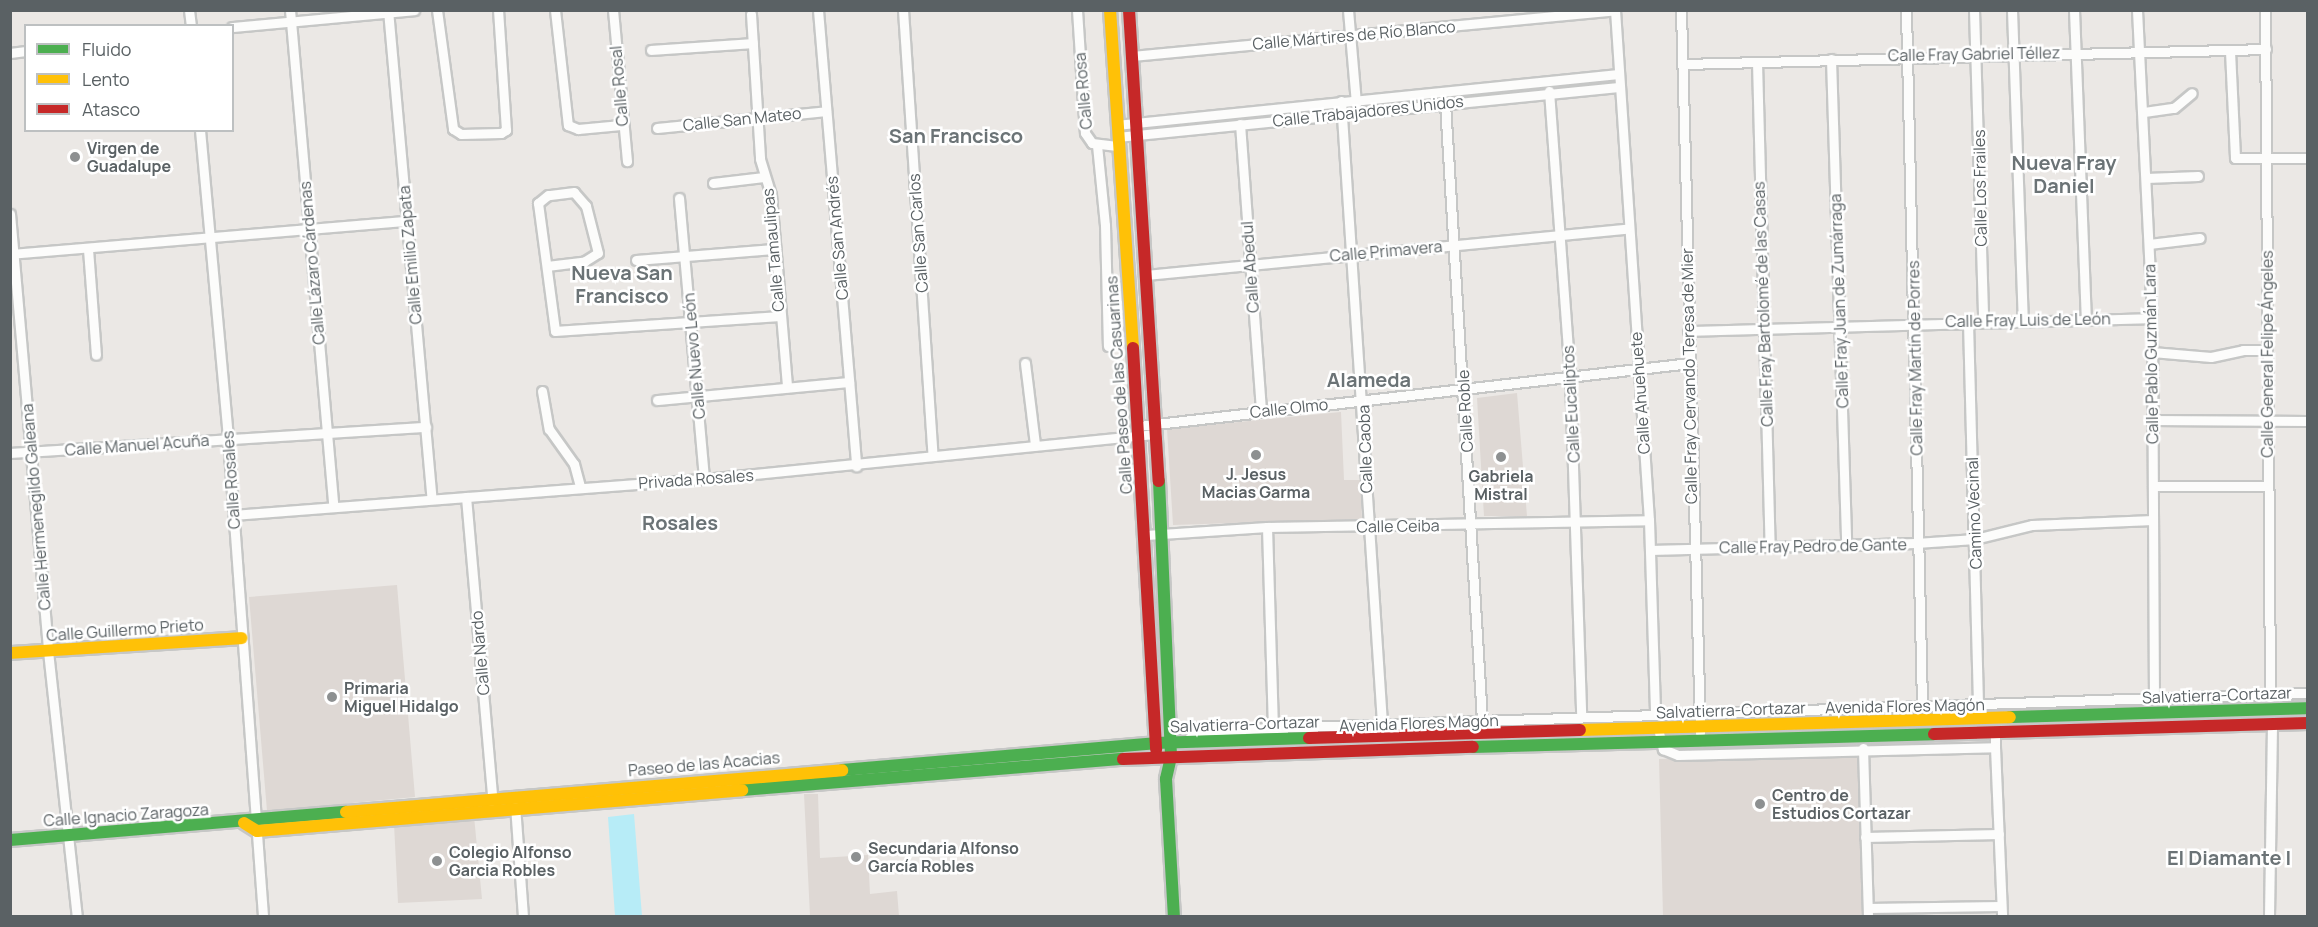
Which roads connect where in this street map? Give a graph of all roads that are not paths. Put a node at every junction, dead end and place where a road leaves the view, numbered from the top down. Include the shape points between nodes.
1 (414, 10) edge
2 (437, 10) edge
3 (498, 10) edge
4 (555, 10) edge
5 (613, 10) edge
6 (818, 10) edge
7 (903, 10) edge
8 (1077, 10) edge
9 (1110, 10) edge
10 (1129, 10) edge
11 (1348, 10) edge
12 (1614, 10) edge
13 (1681, 10) edge
14 (1906, 10) edge
15 (1974, 10) edge
16 (2012, 10) edge
17 (2074, 10) edge
18 (2137, 10) edge
19 (2265, 10) edge
20 (388, 12) edge
21 (751, 14) dead end
22 (290, 15) edge
23 (234, 27) edge
24 (1350, 36) junction
25 (753, 43) junction
26 (2266, 49) junction
27 (651, 50) dead end
28 (2139, 50) junction
29 (2230, 51) junction
30 (2075, 52) junction
31 (2012, 53) junction
32 (1976, 54) junction
33 (1131, 56) junction
34 (1907, 56) junction
35 (1831, 59) junction
36 (1757, 62) junction
37 (1683, 64) junction
38 (1618, 74) junction
39 (1619, 87) junction
40 (1549, 92) junction
41 (2192, 93) dead end
42 (1356, 100) junction
43 (1341, 101) junction
44 (1445, 103) junction
45 (826, 111) junction
46 (1357, 112) junction
47 (2144, 112) junction
48 (1342, 114) junction
49 (757, 115) junction
50 (1240, 124) junction
51 (621, 125) junction
52 (657, 128) dead end
53 (1136, 129) junction
54 (200, 132) edge
55 (1109, 141) junction
56 (2267, 157) junction
57 (2307, 158) edge
58 (627, 161) dead end
59 (2198, 176) dead end
60 (764, 177) junction
61 (2146, 178) junction
62 (713, 183) dead end
63 (679, 198) dead end
64 (10, 214) edge
65 (406, 221) junction
66 (308, 229) junction
67 (1627, 229) junction
68 (1560, 234) junction
69 (209, 238) junction
70 (2200, 238) dead end
71 (1456, 244) junction
72 (2149, 244) junction
73 (88, 249) junction
74 (774, 249) junction
75 (13, 254) edge
76 (1353, 254) junction
77 (684, 255) junction
78 (636, 260) dead end
79 (1250, 264) junction
80 (547, 266) junction
81 (1145, 275) junction
82 (780, 316) junction
83 (2152, 318) junction
84 (2086, 319) junction
85 (1983, 321) junction
86 (2023, 321) junction
87 (1968, 322) junction
88 (1915, 323) junction
89 (692, 324) junction
90 (1840, 325) junction
91 (1764, 326) junction
92 (1689, 331) junction
93 (1108, 346) dead end
94 (2267, 350) junction
95 (2152, 351) junction
96 (96, 355) dead end
97 (1025, 363) dead end
98 (1690, 363) junction
99 (1638, 367) junction
100 (1570, 377) junction
101 (849, 382) junction
102 (787, 387) junction
103 (1464, 390) junction
104 (542, 391) dead end
105 (699, 398) junction
106 (657, 400) dead end
107 (1364, 400) junction
108 (1261, 411) junction
109 (2152, 420) junction
110 (2268, 420) junction
111 (2307, 421) edge
112 (426, 427) junction
113 (1156, 429) junction
114 (1140, 431) junction
115 (328, 433) junction
116 (228, 439) junction
117 (1035, 445) junction
118 (30, 452) junction
119 (10, 453) edge
120 (933, 456) junction
121 (856, 466) junction
122 (704, 479) junction
123 (2153, 486) junction
124 (2268, 486) junction
125 (580, 487) junction
126 (466, 496) junction
127 (432, 500) junction
128 (333, 506) junction
129 (234, 515) junction
130 (1649, 520) junction
131 (2153, 520) junction
132 (1576, 521) junction
133 (1472, 524) junction
134 (1368, 526) junction
135 (1267, 527) junction
136 (1162, 533) junction
137 (1146, 535) junction
138 (1975, 539) junction
139 (1846, 543) junction
140 (1916, 543) junction
141 (1770, 546) junction
142 (1693, 549) junction
143 (1650, 550) junction
144 (242, 638) junction
145 (48, 651) junction
146 (10, 653) edge
147 (2307, 693) edge
148 (2270, 697) junction
149 (2154, 698) junction
150 (1978, 704) junction
151 (1922, 705) junction
152 (2307, 708) edge
153 (1697, 711) junction
154 (1654, 712) junction
155 (1674, 712) junction
156 (1581, 717) junction
157 (1482, 720) junction
158 (2307, 723) edge
159 (1382, 724) junction
160 (2272, 725) junction
161 (1699, 726) junction
162 (1273, 728) junction
163 (1658, 728) junction
164 (1675, 728) junction
165 (1995, 733) junction
166 (1675, 741) junction
167 (1701, 741) junction
168 (1170, 742) junction
169 (1185, 742) junction
170 (1660, 742) junction
171 (1155, 743) junction
172 (1848, 743) junction
173 (1995, 747) junction
174 (1863, 748) junction
175 (1156, 757) junction
176 (1170, 757) junction
177 (1166, 778) junction
178 (515, 802) junction
179 (493, 804) junction
180 (257, 825) junction
181 (1999, 834) junction
182 (69, 836) junction
183 (1865, 837) junction
184 (10, 840) edge
185 (2001, 906) junction
186 (1868, 912) edge
187 (77, 916) edge
188 (263, 916) edge
189 (523, 916) edge
190 (1174, 916) edge
191 (2002, 916) edge
192 (2269, 916) edge

1 - 20 street
2 - 3 street via 453,129 461,134 506,130
4 - 51 street via 568,124 578,129
5 - 51 street, Calle Rosal
6 - 45 street, Calle San Andrés
7 - 120 street, Calle San Carlos
8 - 55 street, Calle Rosa via 1084,127 1088,139
9 - 55 main road, Calle Paseo de las Casuarinas
10 - 33 main road, Calle Paseo de las Casuarinas
11 - 24 street
12 - 24 street, Calle Mártires de Río Blanco
12 - 38 street, Calle Ahuehuete
13 - 37 street, Calle Fray Cervando Teresa de Mier
14 - 34 street, Calle Fray Martín de Porres
15 - 32 street, Calle Los Frailes
16 - 31 street
17 - 30 street
18 - 28 street, Calle Pablo Guzmán Lara
19 - 26 street, Calle General Felipe Ángeles
20 - 22 street
20 - 65 street, Calle Emilio Zapata
21 - 25 street, Calle Tamaulipas
22 - 23 street
22 - 66 street, Calle Lázaro Cárdenas
24 - 33 street, Calle Mártires de Río Blanco
24 - 42 street
25 - 27 street
25 - 49 street, Calle Tamaulipas
26 - 29 street, Calle Fray Gabriel Téllez
26 - 56 street, Calle General Felipe Ángeles
28 - 29 street, Calle Fray Gabriel Téllez
28 - 30 street, Calle Fray Gabriel Téllez
28 - 47 street, Calle Pablo Guzmán Lara
29 - 56 street via 2232,155 2238,159
30 - 31 street, Calle Fray Gabriel Téllez
30 - 84 street
31 - 32 street, Calle Fray Gabriel Téllez
31 - 86 street
32 - 34 street, Calle Fray Gabriel Téllez
32 - 85 street, Calle Los Frailes
33 - 53 main road, Calle Paseo de las Casuarinas
34 - 35 street, Calle Fray Gabriel Téllez
34 - 88 street, Calle Fray Martín de Porres
35 - 36 street, Calle Fray Gabriel Téllez
35 - 90 street, Calle Fray Juan de Zumárraga
36 - 37 street, Calle Fray Gabriel Téllez
36 - 91 street, Calle Fray Bartolomé de las Casas
37 - 92 street, Calle Fray Cervando Teresa de Mier
38 - 39 street, Calle Ahuehuete
38 - 42 street, Calle Trabajadores Unidos
39 - 40 street, Calle Trabajadores Unidos
39 - 67 street, Calle Ahuehuete
40 - 44 street, Calle Trabajadores Unidos
40 - 68 street, Calle Eucaliptos
41 - 47 street via 2174,108
42 - 43 street, Calle Trabajadores Unidos
42 - 46 street
43 - 48 street, Calle Caoba
43 - 53 street, Calle Trabajadores Unidos
44 - 46 street, Calle Trabajadores Unidos
44 - 71 street, Calle Roble
45 - 49 street, Calle San Mateo
45 - 101 street, Calle San Andrés
46 - 48 street, Calle Trabajadores Unidos
47 - 61 street, Calle Pablo Guzmán Lara
48 - 50 street, Calle Trabajadores Unidos
48 - 76 street, Calle Caoba
49 - 52 street, Calle San Mateo
49 - 60 street, Calle Tamaulipas
50 - 53 street, Calle Trabajadores Unidos
50 - 79 street, Calle Abedul
51 - 58 street, Calle Rosal
53 - 55 street, Calle Trabajadores Unidos
53 - 81 main road, Calle Paseo de las Casuarinas
54 - 69 street, Calle Rosales
55 - 93 street via 1105,225
55 - 114 main road, Calle Paseo de las Casuarinas
56 - 57 street
56 - 94 street, Calle General Felipe Ángeles
59 - 61 street
60 - 62 street
60 - 74 street, Calle Tamaulipas via 771,195
61 - 72 street, Calle Pablo Guzmán Lara
63 - 77 street, Calle Nuevo León
64 - 75 street, Calle Hermenegildo Galeana
65 - 66 street
65 - 112 street, Calle Emilio Zapata
66 - 69 street
66 - 115 street, Calle Lázaro Cárdenas
67 - 68 street, Calle Primavera
67 - 99 street, Calle Ahuehuete
68 - 71 street, Calle Primavera
68 - 100 street, Calle Eucaliptos
69 - 73 street
69 - 116 street, Calle Rosales
70 - 72 street
71 - 76 street, Calle Primavera
71 - 103 street, Calle Roble
72 - 83 street, Calle Pablo Guzmán Lara
73 - 75 street
73 - 96 street
74 - 77 street
74 - 82 street, Calle Tamaulipas
75 - 118 street, Calle Hermenegildo Galeana
76 - 79 street, Calle Primavera
76 - 107 street, Calle Caoba
77 - 78 street
77 - 89 street, Calle Nuevo León
79 - 81 street, Calle Primavera
79 - 108 street, Calle Abedul
80 - 80 street via 538,203 548,195 580,194 598,253 585,261
80 - 89 street via 552,323 559,332
81 - 113 main road, Calle Paseo de las Casuarinas
82 - 89 street
82 - 102 street, Calle Tamaulipas
83 - 84 street, Calle Fray Luis de León
83 - 95 street, Calle Pablo Guzmán Lara
84 - 86 street, Calle Fray Luis de León
85 - 86 street, Calle Fray Luis de León
85 - 87 street, Calle Fray Luis de León
87 - 88 street, Calle Fray Luis de León
87 - 138 street, Camino Vecinal
88 - 90 street, Calle Fray Luis de León
88 - 140 street, Calle Fray Martín de Porres
89 - 105 street, Calle Nuevo León
90 - 91 street, Calle Fray Luis de León
90 - 139 street, Calle Fray Juan de Zumárraga
91 - 92 street, Calle Fray Luis de León
91 - 141 street, Calle Fray Bartolomé de las Casas
92 - 98 street, Calle Fray Cervando Teresa de Mier
94 - 95 street via 2243,350 2217,357
94 - 110 street, Calle General Felipe Ángeles
95 - 109 street, Calle Pablo Guzmán Lara
97 - 117 street
98 - 99 street, Calle Olmo
98 - 142 street, Calle Fray Cervando Teresa de Mier
99 - 100 street, Calle Olmo
99 - 130 street, Calle Ahuehuete
100 - 103 street, Calle Olmo
100 - 132 street, Calle Eucaliptos
101 - 102 street
101 - 121 street, Calle San Andrés
102 - 105 street
103 - 107 street, Calle Olmo
103 - 133 street, Calle Roble
104 - 125 street via 549,429 574,464
105 - 106 street
105 - 122 street, Calle Nuevo León
107 - 108 street, Calle Olmo
107 - 134 street, Calle Caoba
108 - 113 street, Calle Olmo
109 - 110 street
109 - 123 street, Calle Pablo Guzmán Lara
110 - 111 street
110 - 124 street, Calle General Felipe Ángeles
112 - 115 street, Calle Manuel Acuña
112 - 127 street, Calle Emilio Zapata
113 - 114 street, Calle Olmo
113 - 136 main road, Calle Paseo de las Casuarinas
114 - 117 street, Privada Rosales
114 - 137 main road, Calle Paseo de las Casuarinas
115 - 116 street, Calle Manuel Acuña
115 - 128 street, Calle Lázaro Cárdenas
116 - 118 street, Calle Manuel Acuña
116 - 129 street, Calle Rosales
117 - 120 street, Privada Rosales
118 - 119 street, Calle Manuel Acuña
118 - 145 street, Calle Hermenegildo Galeana
120 - 121 street, Privada Rosales
121 - 122 street, Privada Rosales
122 - 125 street, Privada Rosales
123 - 124 street
123 - 131 street, Calle Pablo Guzmán Lara
124 - 148 street, Calle General Felipe Ángeles
125 - 126 street, Privada Rosales
126 - 127 street, Privada Rosales
126 - 179 street, Calle Nardo
127 - 128 street, Privada Rosales
128 - 129 street, Privada Rosales
129 - 144 street, Calle Rosales
130 - 132 street, Calle Ceiba
130 - 143 street, Calle Ahuehuete
131 - 138 street, Calle Fray Pedro de Gante via 2032,525
131 - 149 street, Calle Pablo Guzmán Lara
132 - 133 street, Calle Ceiba
132 - 156 street, Calle Eucaliptos
133 - 134 street, Calle Ceiba
133 - 157 street, Calle Roble
134 - 135 street, Calle Ceiba
134 - 159 street, Calle Caoba
135 - 136 street, Calle Ceiba
135 - 162 street
136 - 137 street, Calle Ceiba
136 - 168 main road, Calle Paseo de las Casuarinas
137 - 171 main road, Calle Paseo de las Casuarinas
138 - 140 street, Calle Fray Pedro de Gante
138 - 150 street, Camino Vecinal
139 - 140 street, Calle Fray Pedro de Gante
139 - 141 street, Calle Fray Pedro de Gante
140 - 151 street, Calle Fray Martín de Porres
141 - 142 street, Calle Fray Pedro de Gante
142 - 143 street, Calle Fray Pedro de Gante
142 - 153 street, Calle Fray Cervando Teresa de Mier
143 - 154 street, Calle Ahuehuete
144 - 145 main road, Calle Guillermo Prieto
144 - 180 street, Calle Rosales
145 - 146 main road, Calle Guillermo Prieto
145 - 182 street, Calle Hermenegildo Galeana
147 - 148 street, Avenida Flores Magón
148 - 149 street, Avenida Flores Magón
149 - 150 street, Avenida Flores Magón
150 - 151 street, Avenida Flores Magón
151 - 153 street, Avenida Flores Magón
152 - 161 main road, Salvatierra-Cortazar
153 - 155 street, Avenida Flores Magón
153 - 161 street, Calle Fray Cervando Teresa de Mier
154 - 155 street, Avenida Flores Magón
154 - 156 street, Avenida Flores Magón
155 - 164 street
156 - 157 street, Avenida Flores Magón
157 - 159 street, Avenida Flores Magón
158 - 160 main road, Salvatierra-Cortazar
159 - 162 street, Avenida Flores Magón
160 - 165 main road, Salvatierra-Cortazar
160 - 192 street
161 - 164 main road, Salvatierra-Cortazar
161 - 167 street, Calle Fray Cervando Teresa de Mier
162 - 169 street, Avenida Flores Magón via 1197,731 1190,733
163 - 164 main road, Salvatierra-Cortazar
163 - 169 main road, Salvatierra-Cortazar
163 - 170 street
164 - 166 street
165 - 172 main road, Salvatierra-Cortazar
165 - 173 street
166 - 167 main road, Salvatierra-Cortazar
166 - 170 main road, Salvatierra-Cortazar
167 - 172 main road, Salvatierra-Cortazar
168 - 169 main road, Salvatierra-Cortazar
168 - 171 main road, Salvatierra-Cortazar
168 - 176 main road, Calle Paseo de las Casuarinas
170 - 172 street via 1667,753 1678,755
170 - 176 main road, Salvatierra-Cortazar
171 - 175 main road, Calle Paseo de las Casuarinas
171 - 178 main road, Paseo de las Acacias
172 - 174 street
173 - 174 street
173 - 181 street
174 - 183 street
175 - 176 main road, Salvatierra-Cortazar
175 - 177 main road
175 - 178 main road, Paseo de las Acacias
176 - 177 main road, Calle Paseo de las Casuarinas
177 - 190 main road
178 - 179 main road, Paseo de las Acacias
178 - 189 street
179 - 180 main road, Paseo de las Acacias
180 - 182 main road, Calle Ignacio Zaragoza
180 - 188 street, Calle Rosales
181 - 183 street
181 - 185 street
182 - 184 main road, Calle Ignacio Zaragoza
182 - 187 street, Calle Hermenegildo Galeana
183 - 186 street
185 - 186 street
185 - 191 street

